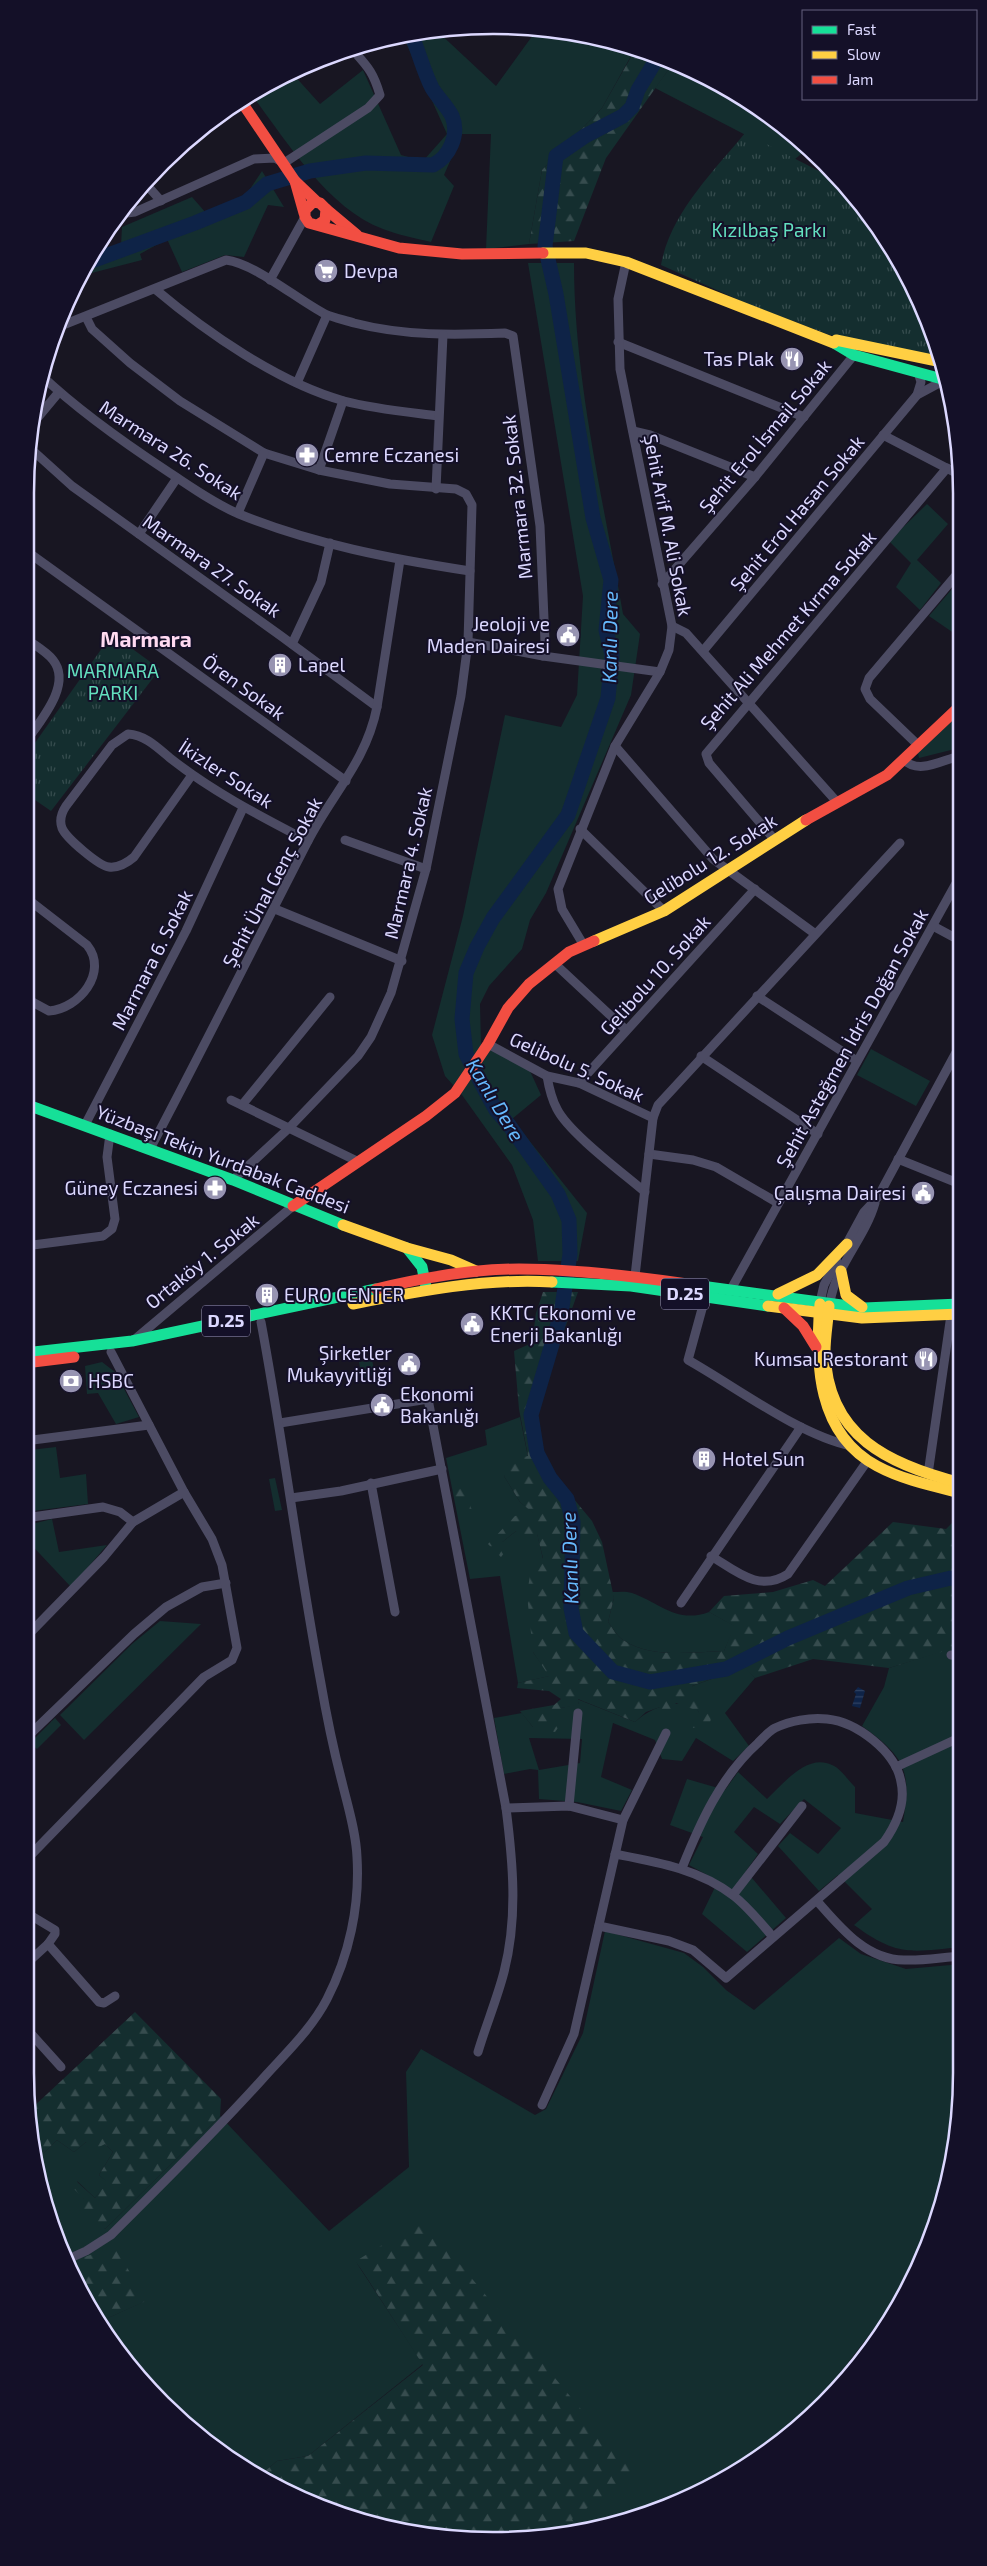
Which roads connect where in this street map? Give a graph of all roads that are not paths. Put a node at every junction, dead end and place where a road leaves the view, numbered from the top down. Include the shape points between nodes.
1 (357, 55) edge
2 (245, 107) edge
3 (284, 163) junction
4 (295, 182) junction
5 (149, 189) edge
6 (161, 201) junction
7 (322, 205) junction
8 (130, 213) edge
9 (304, 215) junction
10 (317, 225) junction
11 (359, 236) junction
12 (293, 241) junction
13 (626, 262) junction
14 (270, 280) junction
15 (155, 289) junction
16 (328, 315) junction
17 (86, 317) junction
18 (67, 324) edge
19 (443, 335) junction
20 (824, 338) junction
21 (618, 342) junction
22 (854, 354) junction
23 (934, 362) edge
24 (918, 372) junction
25 (939, 379) edge
26 (48, 381) edge
27 (939, 382) edge
28 (297, 383) junction
29 (59, 392) junction
30 (917, 395) junction
31 (343, 401) junction
32 (41, 413) edge
33 (438, 416) junction
34 (804, 417) junction
35 (633, 432) junction
36 (883, 435) junction
37 (36, 453) edge
38 (264, 453) junction
39 (947, 468) junction
40 (320, 470) junction
41 (952, 471) edge
42 (756, 477) junction
43 (177, 478) junction
44 (436, 489) junction
45 (238, 513) junction
46 (139, 534) junction
47 (330, 543) junction
48 (34, 556) edge
49 (400, 560) junction
50 (470, 571) junction
51 (953, 579) edge
52 (662, 584) junction
53 (672, 626) junction
54 (468, 642) junction
55 (292, 644) junction
56 (34, 645) edge
57 (703, 652) junction
58 (543, 656) junction
59 (660, 672) junction
60 (750, 704) junction
61 (377, 708) junction
62 (953, 713) edge
63 (34, 730) edge
64 (918, 745) junction
65 (614, 746) junction
66 (953, 758) edge
67 (903, 759) junction
68 (192, 775) junction
69 (346, 781) junction
70 (837, 802) junction
71 (244, 808) junction
72 (580, 829) junction
73 (774, 839) junction
74 (344, 840) dead end
75 (308, 841) junction
76 (900, 843) dead end
77 (426, 869) junction
78 (728, 870) junction
79 (755, 889) junction
80 (953, 889) edge
81 (34, 904) edge
82 (275, 909) junction
83 (664, 911) junction
84 (933, 926) junction
85 (814, 933) junction
86 (953, 937) edge
87 (584, 944) junction
88 (402, 961) junction
89 (554, 963) junction
90 (757, 996) junction
91 (330, 997) dead end
92 (34, 1004) edge
93 (626, 1030) junction
94 (488, 1044) junction
95 (701, 1056) junction
96 (857, 1060) junction
97 (953, 1060) edge
98 (547, 1076) junction
99 (579, 1083) junction
100 (231, 1100) dead end
101 (242, 1105) junction
102 (34, 1107) edge
103 (653, 1118) junction
104 (85, 1125) junction
105 (289, 1128) junction
106 (110, 1134) junction
107 (818, 1134) junction
108 (150, 1149) junction
109 (649, 1154) junction
110 (898, 1159) junction
111 (358, 1162) junction
112 (233, 1180) junction
113 (953, 1181) edge
114 (645, 1192) junction
115 (875, 1200) junction
116 (778, 1204) junction
117 (293, 1206) junction
118 (847, 1244) junction
119 (34, 1245) edge
120 (407, 1248) junction
121 (476, 1271) junction
122 (842, 1271) junction
123 (518, 1275) junction
124 (635, 1276) junction
125 (424, 1278) junction
126 (587, 1278) junction
127 (427, 1289) junction
128 (730, 1291) junction
129 (775, 1296) junction
130 (705, 1298) junction
131 (953, 1305) edge
132 (784, 1308) junction
133 (824, 1308) junction
134 (863, 1313) junction
135 (953, 1315) edge
136 (261, 1322) junction
137 (953, 1332) edge
138 (132, 1342) junction
139 (820, 1346) junction
140 (34, 1352) edge
141 (111, 1352) junction
142 (34, 1362) edge
143 (280, 1423) junction
144 (150, 1425) junction
145 (800, 1427) junction
146 (34, 1440) edge
147 (851, 1446) junction
148 (868, 1460) junction
149 (442, 1469) junction
150 (928, 1474) junction
151 (953, 1481) edge
152 (371, 1483) junction
153 (953, 1491) edge
154 (184, 1492) junction
155 (291, 1498) junction
156 (34, 1517) edge
157 (134, 1522) junction
158 (712, 1556) junction
159 (226, 1583) junction
160 (681, 1603) dead end
161 (395, 1612) dead end
162 (34, 1629) edge
163 (578, 1713) dead end
164 (34, 1730) edge
165 (666, 1733) dead end
166 (953, 1740) edge
167 (896, 1767) junction
168 (569, 1806) junction
169 (802, 1806) dead end
170 (506, 1808) junction
171 (623, 1820) junction
172 (34, 1850) edge
173 (616, 1854) junction
174 (682, 1868) junction
175 (733, 1896) junction
176 (817, 1901) junction
177 (34, 1917) edge
178 (599, 1926) junction
179 (773, 1938) junction
180 (48, 1944) junction
181 (34, 1957) edge
182 (953, 1957) edge
183 (115, 1996) dead end
184 (34, 2037) edge
185 (478, 2052) dead end
186 (62, 2067) dead end
187 (542, 2105) dead end
188 (73, 2257) edge

1 - 3 street via 374,75 380,95 368,108
2 - 3 main road
3 - 4 main road
3 - 6 street via 275,158 260,158
4 - 7 main road
4 - 9 main road
5 - 6 street
6 - 8 street
7 - 9 main road via 309,204
7 - 10 main road via 325,220
7 - 11 main road
9 - 10 main road via 309,223
9 - 12 street
10 - 11 main road
10 - 12 street
11 - 13 main road via 399,248 430,252 586,254
12 - 14 street
13 - 20 main road
13 - 21 street, Şehit Arif M. Ali Sokak via 618,299
14 - 15 street via 226,260
14 - 16 street
15 - 17 street
15 - 28 street via 194,321
16 - 19 street via 381,330
16 - 28 street
17 - 18 street
17 - 38 street via 92,329 166,390
19 - 33 street
19 - 58 street, Marmara 32. Sokak via 505,332 513,336 540,526
20 - 22 main road
20 - 23 main road
21 - 34 street
21 - 35 street, Şehit Arif M. Ali Sokak
22 - 24 main road
22 - 34 street, Şehit Erol İsmail Sokak
24 - 25 main road
24 - 30 street via 921,382
26 - 29 street, Marmara 26. Sokak
27 - 30 street, Şehit Erol Hasan Sokak
28 - 31 street
29 - 32 street
29 - 43 street, Marmara 26. Sokak via 115,437
30 - 36 street, Şehit Erol Hasan Sokak
31 - 33 street
31 - 40 street
33 - 44 street
34 - 42 street, Şehit Erol İsmail Sokak
35 - 42 street via 650,435
35 - 52 street, Şehit Arif M. Ali Sokak
36 - 39 street
36 - 57 street, Şehit Erol Hasan Sokak
37 - 46 street, Marmara 27. Sokak via 72,486
38 - 40 street
38 - 45 street
39 - 41 street
39 - 60 street, Şehit Ali Mehmet Kırma Sokak
40 - 44 street via 390,484
42 - 52 street, Şehit Erol İsmail Sokak
43 - 45 street, Marmara 26. Sokak
43 - 46 street
44 - 50 street, Marmara 4. Sokak via 466,494 472,505
45 - 47 street, Marmara 26. Sokak
46 - 55 street, Marmara 27. Sokak
47 - 49 street, Marmara 26. Sokak
47 - 55 street via 321,582
48 - 69 street, Ören Sokak
49 - 50 street, Marmara 26. Sokak
49 - 61 street, Şehit Ünal Genç Sokak
50 - 54 street, Marmara 4. Sokak
51 - 64 street via 869,678 865,689 870,699
52 - 53 street, Şehit Arif M. Ali Sokak
53 - 57 street via 686,633
53 - 59 street, Şehit Arif M. Ali Sokak via 669,650
54 - 58 street
54 - 77 street, Marmara 4. Sokak via 461,696
55 - 61 street, Marmara 27. Sokak
56 - 63 street via 53,660 58,676 54,701
57 - 60 street
58 - 59 street
59 - 65 street, Şehit Arif M. Ali Sokak
60 - 70 street
60 - 73 street, Şehit Ali Mehmet Kırma Sokak via 706,754 709,763
61 - 69 street, Şehit Ünal Genç Sokak via 364,752
62 - 64 main road, Gelibolu 12. Sokak
64 - 67 main road, Gelibolu 12. Sokak
65 - 72 street, Şehit Arif M. Ali Sokak
65 - 78 street via 713,860
66 - 67 street via 919,768 909,766
67 - 70 main road, Gelibolu 12. Sokak via 881,780
68 - 68 street, İkizler Sokak via 134,857 115,867 99,863 65,833 62,813 112,744 128,734 143,737
68 - 71 street, İkizler Sokak
69 - 75 street, Şehit Ünal Genç Sokak
70 - 73 main road, Gelibolu 12. Sokak
71 - 75 street, İkizler Sokak
71 - 104 street, Marmara 6. Sokak via 186,931
72 - 83 street
72 - 87 street, Şehit Arif M. Ali Sokak via 558,889 562,909
73 - 78 main road, Gelibolu 12. Sokak
74 - 77 street
75 - 82 street, Şehit Ünal Genç Sokak
76 - 85 street
77 - 88 street, Marmara 4. Sokak
78 - 79 street
78 - 83 main road, Gelibolu 12. Sokak
79 - 85 street
79 - 93 street, Gelibolu 10. Sokak
80 - 84 street, Şehit Asteğmen İdris Doğan Sokak
81 - 92 street via 90,950 96,965 86,988 71,1005 54,1011
82 - 88 street
82 - 108 street, Şehit Ünal Genç Sokak
83 - 87 main road, Gelibolu 12. Sokak
84 - 86 street
84 - 96 street, Şehit Asteğmen İdris Doğan Sokak
85 - 90 street
87 - 89 main road, Gelibolu 12. Sokak
88 - 105 street, Marmara 4. Sokak via 371,1037 358,1056
89 - 93 street
89 - 94 main road, Gelibolu 12. Sokak via 508,1008
90 - 95 street
90 - 96 street
91 - 101 street
93 - 99 street, Gelibolu 10. Sokak
94 - 98 street, Gelibolu 5. Sokak
94 - 111 main road, Gelibolu 12. Sokak via 454,1093
95 - 103 street via 668,1091
95 - 107 street
96 - 107 street, Şehit Asteğmen İdris Doğan Sokak
97 - 110 street
98 - 99 street, Gelibolu 5. Sokak
98 - 114 street via 558,1111 582,1137
99 - 103 street, Gelibolu 5. Sokak
100 - 101 street
101 - 105 street
102 - 104 main road, Yüzbaşı Tekin Yurdabak Caddesi
103 - 109 street
104 - 106 main road, Yüzbaşı Tekin Yurdabak Caddesi
105 - 111 street
105 - 112 street, Marmara 4. Sokak
106 - 108 main road, Yüzbaşı Tekin Yurdabak Caddesi
106 - 119 street via 107,1152 114,1219 112,1230 102,1236
107 - 116 street, Şehit Asteğmen İdris Doğan Sokak
108 - 112 main road, Yüzbaşı Tekin Yurdabak Caddesi
109 - 114 street
109 - 116 street via 716,1167
110 - 113 street
110 - 115 street
111 - 117 main road, Gelibolu 12. Sokak
112 - 117 main road, Yüzbaşı Tekin Yurdabak Caddesi
114 - 124 street
115 - 118 street via 864,1212
115 - 122 street via 863,1233
116 - 128 street, Şehit Asteğmen İdris Doğan Sokak
117 - 120 main road, Yüzbaşı Tekin Yurdabak Caddesi
117 - 138 street, Ortaköy 1. Sokak
118 - 129 main road via 814,1278
118 - 133 street via 824,1285
120 - 121 main road, Yüzbaşı Tekin Yurdabak Caddesi via 442,1256
120 - 125 main road via 419,1262
121 - 123 main road, D.25
121 - 125 main road, D.25
122 - 133 street
122 - 134 main road via 846,1295
123 - 126 main road, D.25
123 - 127 main road, D.25
124 - 126 main road, D.25
124 - 128 main road, D.25
125 - 127 main road
125 - 138 main road, D.25
126 - 130 main road, D.25
127 - 136 main road, D.25
128 - 129 main road, D.25
129 - 133 main road, D.25
130 - 132 main road, D.25
130 - 145 street via 688,1360
131 - 134 main road, D.25
132 - 133 main road, D.25
132 - 139 main road
133 - 134 main road, D.25
133 - 139 main road
134 - 135 main road, D.25
134 - 139 main road via 835,1327
136 - 141 main road, D.25
136 - 143 street
137 - 150 street
138 - 140 main road, D.25
139 - 147 main road via 818,1378 822,1396 832,1420
139 - 150 main road via 832,1391 854,1431 865,1444 882,1455
141 - 142 main road, D.25
141 - 144 street
143 - 149 street via 428,1398
143 - 155 street
144 - 146 street
144 - 154 street
145 - 147 street via 838,1444
145 - 158 street
147 - 148 main road
148 - 153 main road via 894,1473
148 - 158 street via 788,1574 777,1581 753,1581
149 - 152 street
149 - 170 street
150 - 151 main road
152 - 155 street
152 - 161 street
154 - 157 street
154 - 159 street via 212,1539
155 - 188 street via 328,1723 355,1834 356,1892 348,1944 326,2002 300,2038 111,2235
156 - 157 street via 103,1507 120,1512
157 - 162 street
158 - 160 street
159 - 164 street via 197,1590 166,1607
159 - 172 street via 236,1648 232,1660 204,1677
163 - 168 street
165 - 171 street
166 - 167 street
167 - 174 street via 881,1747 852,1728 828,1719 803,1719 774,1729 747,1753 727,1777 695,1836
167 - 176 street via 902,1783 895,1826 884,1842
168 - 170 street
168 - 171 street
169 - 175 street
170 - 185 street via 514,1870 512,1921 504,1971
171 - 173 street
173 - 174 street
173 - 178 street
174 - 175 street
175 - 179 street
176 - 179 street
176 - 182 street via 856,1942 883,1956 902,1960
177 - 180 street via 55,1930 54,1938
178 - 179 street via 669,1941 693,1950 726,1978
178 - 187 street via 574,2034
180 - 181 street
180 - 183 street via 99,2002 104,2003
184 - 186 street

